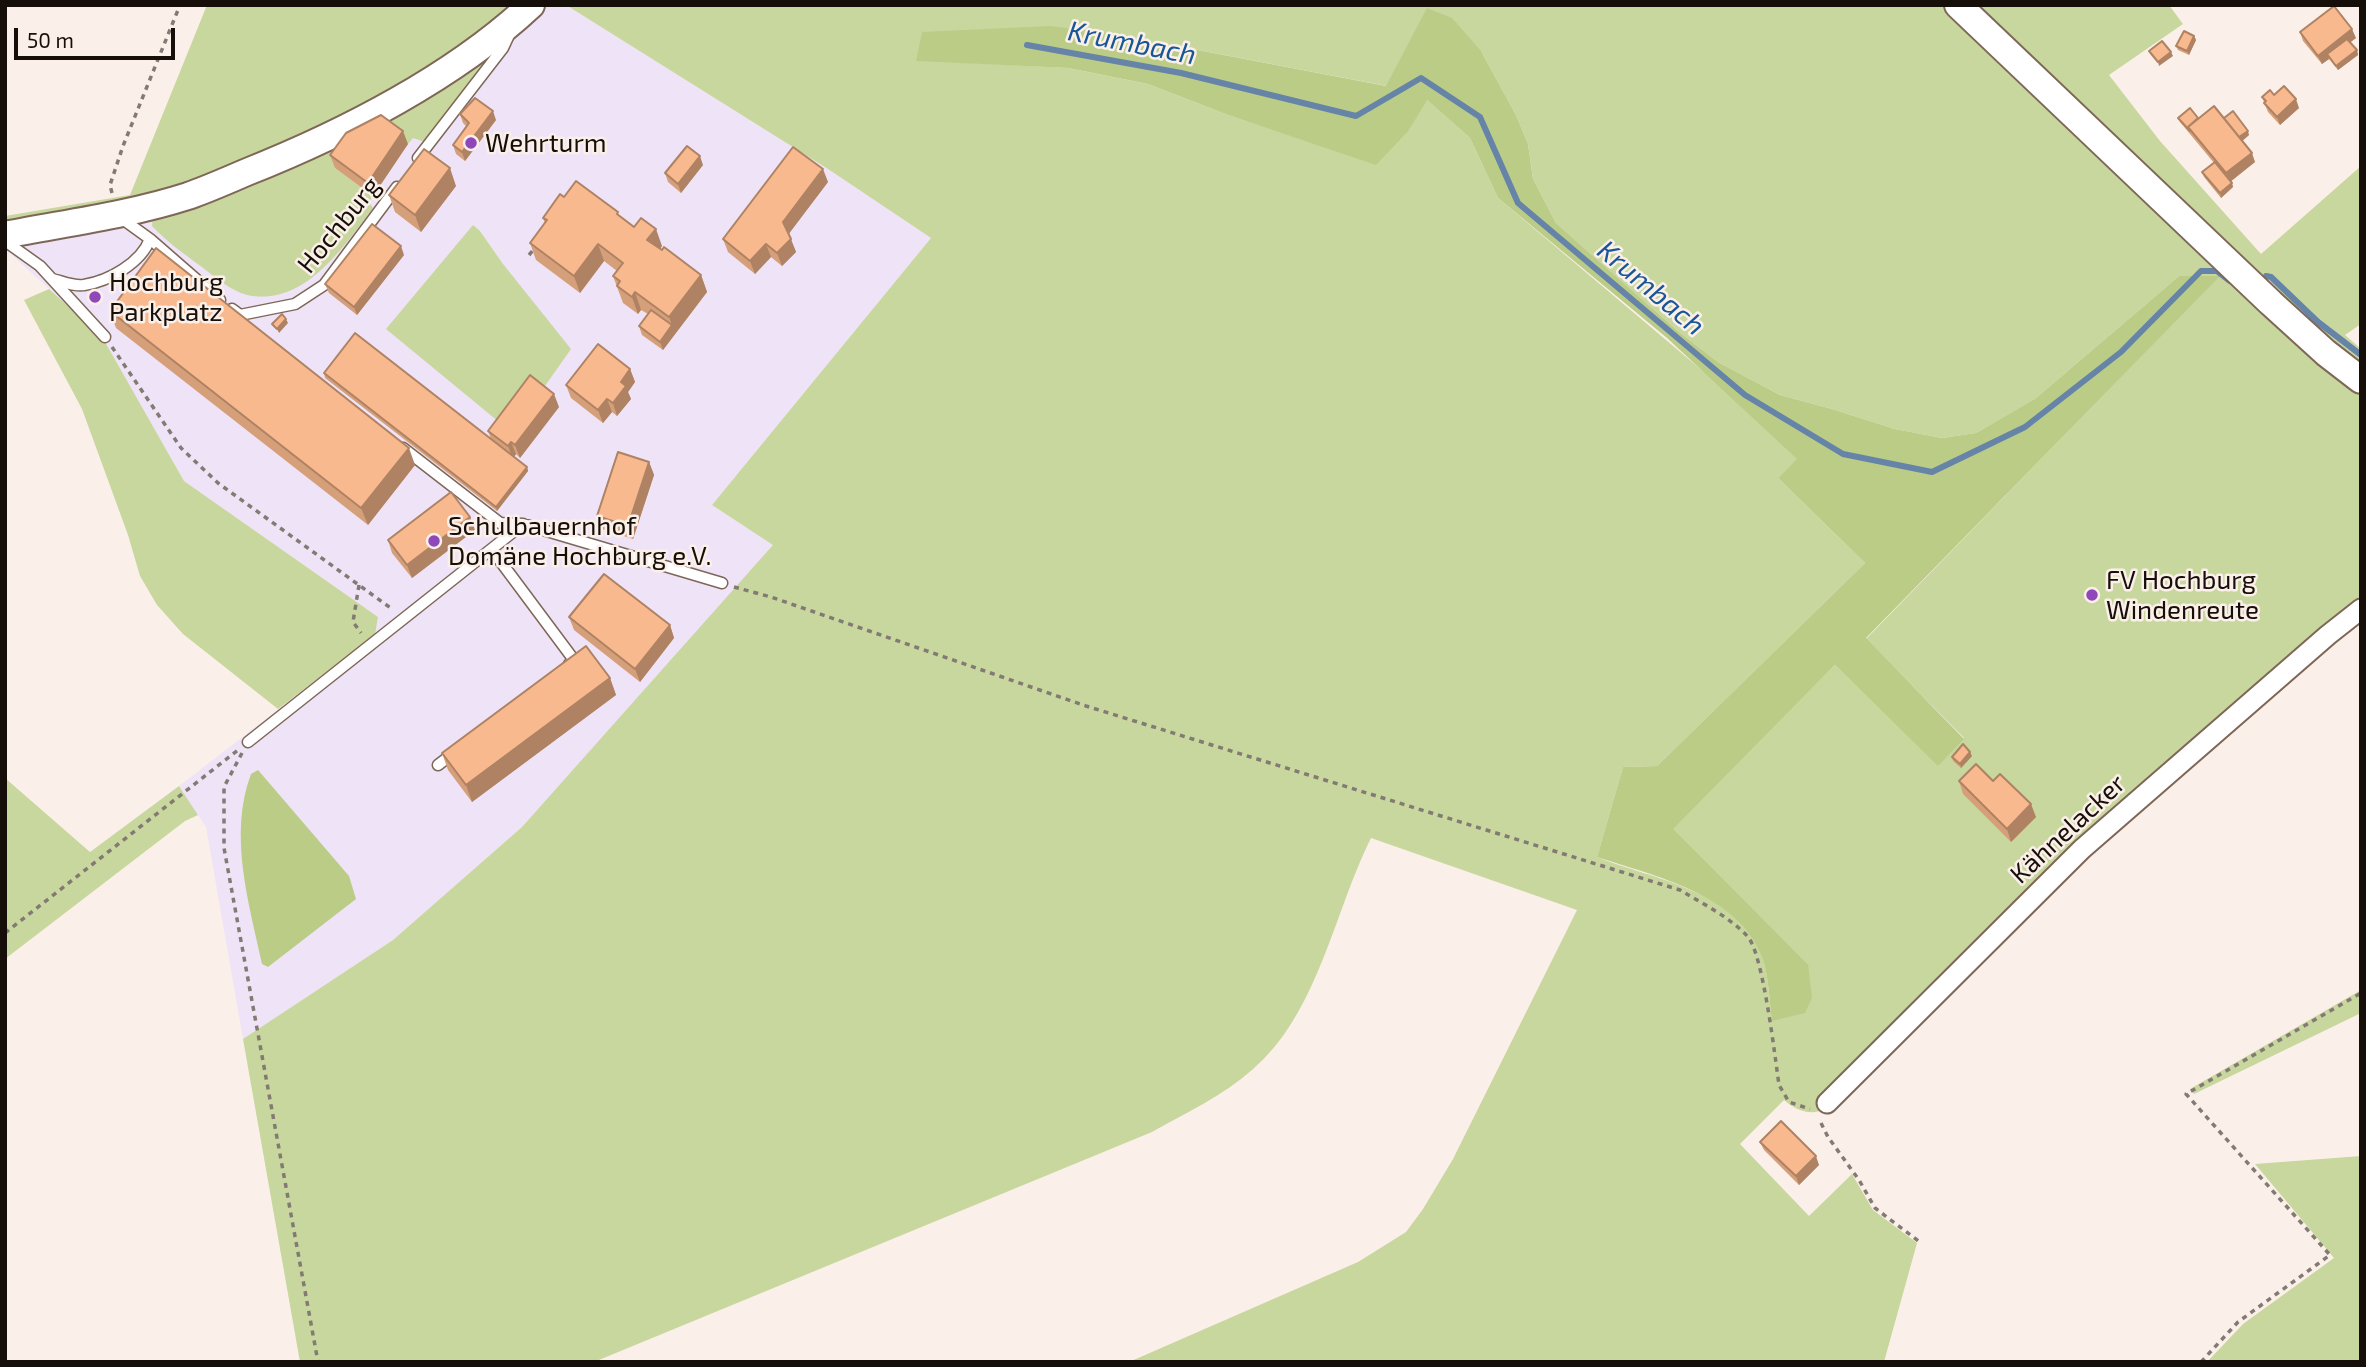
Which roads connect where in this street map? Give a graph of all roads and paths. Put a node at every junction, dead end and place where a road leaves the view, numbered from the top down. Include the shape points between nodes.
1 (180, 5) edge
2 (1958, 5) edge
3 (524, 12) edge
4 (414, 164) edge
5 (406, 174) edge
6 (115, 214) junction
7 (5, 235) edge
8 (150, 239) junction
9 (5, 241) edge
10 (537, 245) edge
11 (529, 255) edge
12 (52, 279) junction
13 (106, 337) joint
14 (2361, 380) edge
15 (390, 437) edge
16 (523, 524) junction
17 (492, 550) junction
18 (722, 583) joint
19 (359, 585) junction
20 (2361, 610) edge
21 (406, 618) junction
22 (372, 645) junction
23 (563, 668) edge
24 (248, 742) junction
25 (459, 749) edge
26 (438, 765) dead end
27 (5, 933) edge
28 (2361, 993) edge
29 (1821, 1107) junction
30 (1921, 1243) dead end
31 (318, 1362) edge
32 (2201, 1362) edge

1 - 6 path via 110,185
2 - 14 street via 2270,303
3 - 4 lane, Hochburg via 503,48
3 - 6 street via 460,62 294,153 187,196
5 - 8 lane, Hochburg via 324,285 295,304 243,319
6 - 7 street
6 - 8 lane, Hochburg
8 - 12 lane via 133,262 116,274 83,286
9 - 12 lane
10 - 11 path
12 - 13 lane
13 - 19 path via 181,449 218,483
15 - 16 lane via 500,523
16 - 17 lane
16 - 18 lane
17 - 21 lane
17 - 23 lane via 574,660
18 - 29 path via 1086,706 1680,890 1731,921 1749,938 1758,960 1779,1085 1789,1102
19 - 21 path
19 - 22 path via 353,622
20 - 29 street, Kähnelacker via 2082,849
21 - 22 lane
22 - 24 lane
24 - 27 path
24 - 31 path via 224,787 224,848
25 - 26 lane
28 - 32 path via 2186,1094 2330,1255 2238,1322
29 - 30 path via 1828,1136 1875,1208

